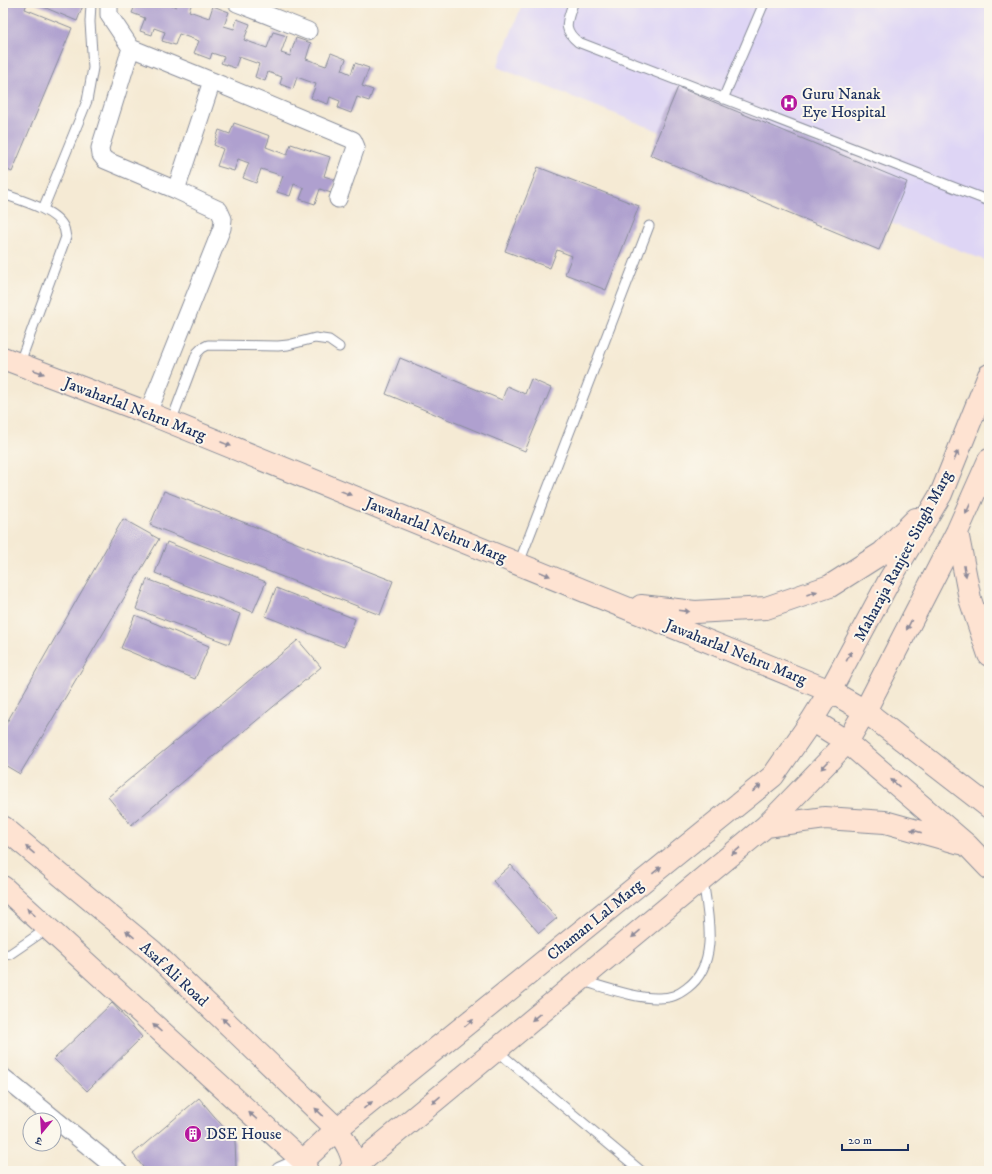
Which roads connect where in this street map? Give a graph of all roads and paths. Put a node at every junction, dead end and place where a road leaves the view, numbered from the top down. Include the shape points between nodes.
1 (91, 3) edge
2 (109, 3) edge
3 (237, 3) edge
4 (573, 3) edge
5 (764, 3) edge
6 (308, 31) dead end
7 (131, 48) junction
8 (212, 81) junction
9 (723, 99) junction
10 (176, 190) junction
11 (3, 194) edge
12 (338, 199) dead end
13 (989, 201) edge
14 (43, 209) junction
15 (649, 226) dead end
16 (339, 347) dead end
17 (11, 361) edge
18 (989, 375) edge
19 (148, 413) junction
20 (171, 422) junction
21 (989, 460) edge
22 (941, 494) junction
23 (958, 532) junction
24 (519, 563) junction
25 (618, 603) junction
26 (988, 651) edge
27 (830, 691) junction
28 (865, 711) junction
29 (812, 720) junction
30 (847, 742) junction
31 (989, 807) edge
32 (766, 826) junction
33 (3, 827) edge
34 (967, 845) junction
35 (989, 868) edge
36 (703, 878) junction
37 (3, 887) edge
38 (48, 928) junction
39 (3, 955) edge
40 (580, 981) junction
41 (496, 1050) junction
42 (3, 1077) edge
43 (337, 1129) junction
44 (305, 1166) edge
45 (352, 1170) edge
46 (119, 1171) edge
47 (280, 1171) edge
48 (641, 1171) edge

1 - 14 lane via 93,68 87,101
2 - 7 street via 109,16
3 - 6 street
4 - 9 lane via 567,25 569,35 578,42
5 - 9 lane
7 - 8 street
7 - 10 street via 100,148 102,155 106,160
8 - 10 street
8 - 12 street via 353,140 356,147
9 - 13 lane
10 - 19 street via 219,210 223,219 222,228
11 - 14 lane
14 - 17 lane via 59,220 66,237
15 - 24 lane
16 - 20 lane via 329,340 315,338 288,345 208,345 197,353
17 -> 19 main road, Jawaharlal Nehru Marg
22 -> 18 main road, Maharaja Ranjeet Singh Marg
19 - 20 main road, Jawaharlal Nehru Marg
20 -> 24 main road, Jawaharlal Nehru Marg
21 -> 23 main road, Maharaja Ranjeet Singh Marg
25 -> 22 main road via 695,612 766,608 830,586 882,553
27 -> 22 main road, Maharaja Ranjeet Singh Marg via 890,579
23 -> 26 main road via 970,599
23 -> 28 main road, Maharaja Ranjeet Singh Marg
24 -> 25 main road, Jawaharlal Nehru Marg
25 - 27 main road, Jawaharlal Nehru Marg
27 - 28 main road, Jawaharlal Nehru Marg
27 - 29 main road, Chaman Lal Marg
28 - 30 main road
28 - 31 main road, Jawaharlal Nehru Marg
29 - 30 main road
43 -> 29 main road, Chaman Lal Marg via 772,776
30 -> 32 main road
34 -> 30 main road
34 -> 32 main road via 885,822 825,818
32 -> 36 main road
43 -> 33 main road, Asaf Ali Road via 152,952
34 - 35 main road
36 -> 40 main road
36 - 40 lane via 709,920 709,945 704,968 691,985 677,996 659,998 632,995
38 -> 37 main road
38 - 39 lane via 10,954
44 -> 38 main road
40 -> 41 main road
41 -> 45 main road
41 - 48 lane
42 - 46 street
43 - 44 main road
43 - 45 main road, Asaf Ali Road via 349,1149
44 - 47 street

